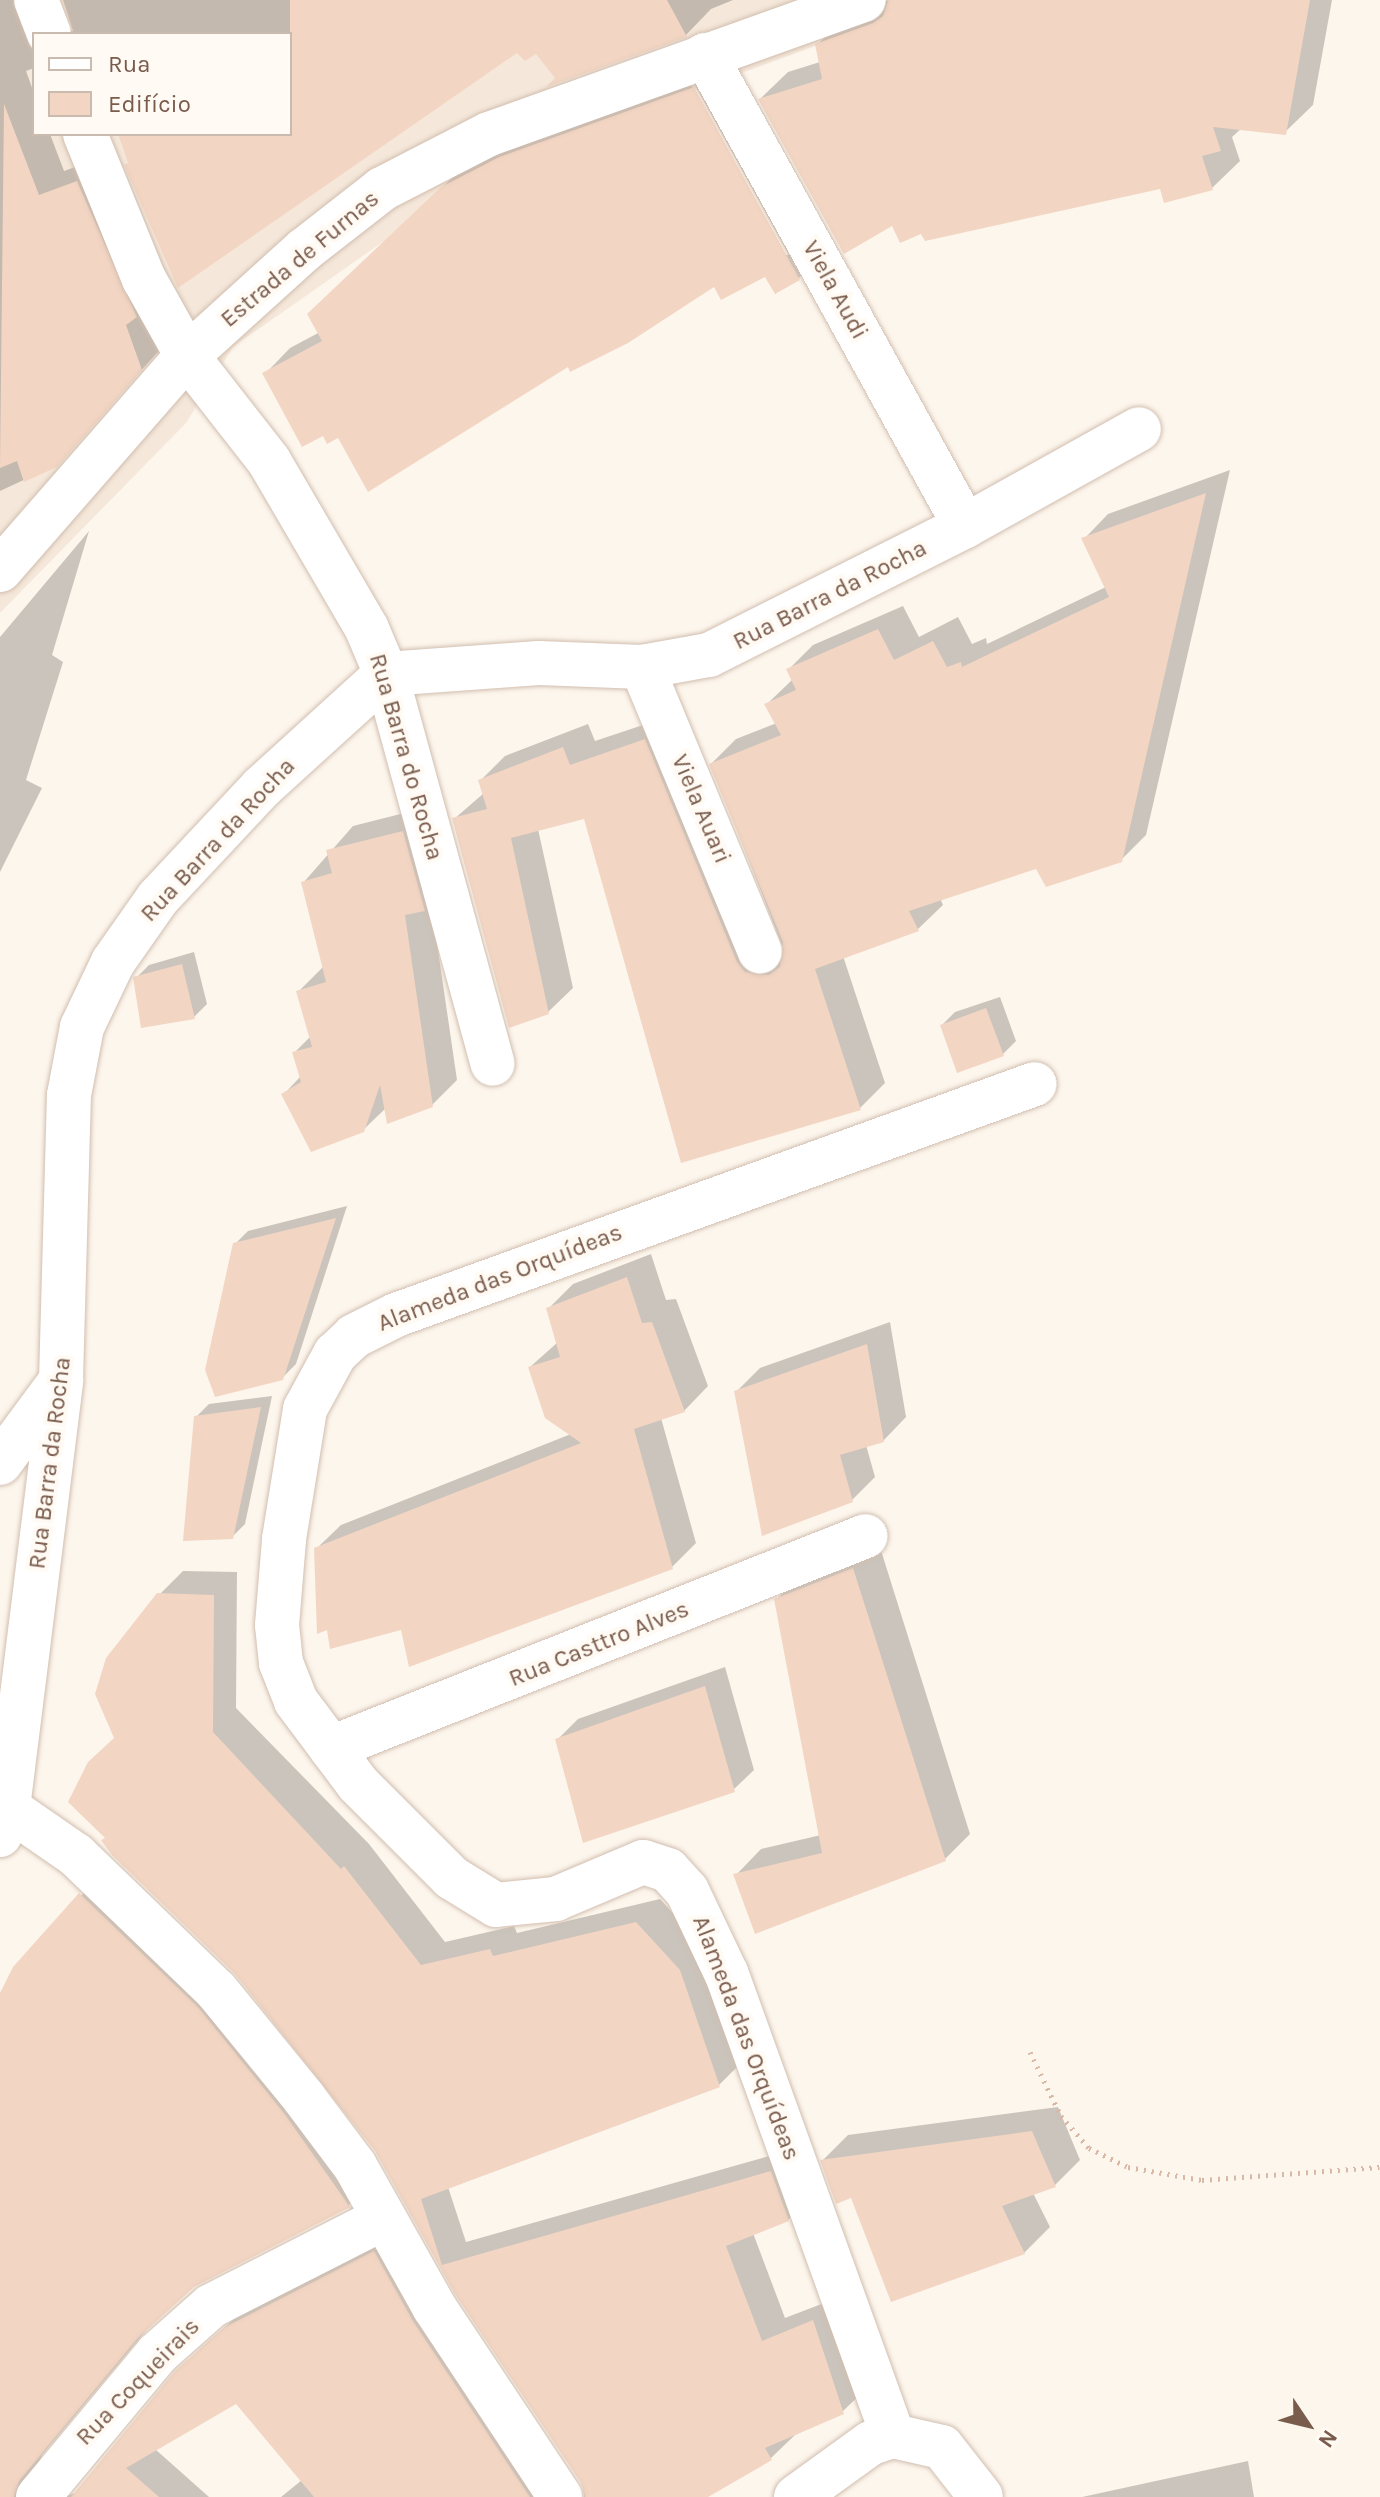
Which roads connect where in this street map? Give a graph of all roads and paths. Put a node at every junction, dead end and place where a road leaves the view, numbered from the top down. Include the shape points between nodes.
1 (36, 0) edge
2 (864, 0) edge
3 (48, 32) edge
4 (705, 55) junction
5 (86, 136) edge
6 (187, 356) junction
7 (1139, 429) dead end
8 (965, 526) junction
9 (0, 570) edge
10 (642, 667) junction
11 (386, 674) junction
12 (760, 952) dead end
13 (493, 1064) dead end
14 (1035, 1084) dead end
15 (61, 1380) junction
16 (0, 1463) edge
17 (866, 1536) dead end
18 (331, 1748) junction
19 (4, 1821) edge
20 (1030, 2052) dead end
21 (1380, 2167) edge
22 (382, 2219) junction
23 (893, 2436) junction
24 (548, 2492) edge
25 (38, 2497) edge
26 (796, 2497) edge
27 (981, 2497) edge

1 - 3 street
2 - 4 street, Estrada de Furnas
4 - 6 street, Estrada de Furnas via 489,134 382,189 304,250
4 - 8 street, Viela Audi
5 - 6 street, Rua Barra do Rocha via 144,279
6 - 9 street, Estrada de Furnas
6 - 11 street, Rua Barra do Rocha via 269,461 339,576
7 - 8 street, Rua Barra da Rocha
8 - 10 street, Rua Barra da Rocha via 709,655
10 - 11 street, Rua Barra da Rocha via 539,663
10 - 12 street, Viela Auari
11 - 13 street, Rua Barra do Rocha
11 - 15 street, Rua Barra da Rocha via 262,787 158,898 113,962 82,1027 69,1095
14 - 18 street, Alameda das Orquídeas via 410,1310 354,1336 335,1354 305,1409 284,1539 277,1625 281,1663 296,1701
15 - 16 street
15 - 19 street, Rua Barra da Rocha
17 - 18 street, Rua Casttro Alves
18 - 23 street, Alameda das Orquídeas via 358,1784 452,1878 496,1905 556,1899 643,1862 668,1870 687,1891 726,1973
19 - 22 street via 76,1855 224,1998 355,2166
20 - 21 path via 1061,2116 1089,2148 1128,2167 1202,2180
22 - 24 street
22 - 25 street, Rua Coqueirais via 211,2306 157,2354
23 - 26 street via 871,2443
23 - 27 street via 942,2447

